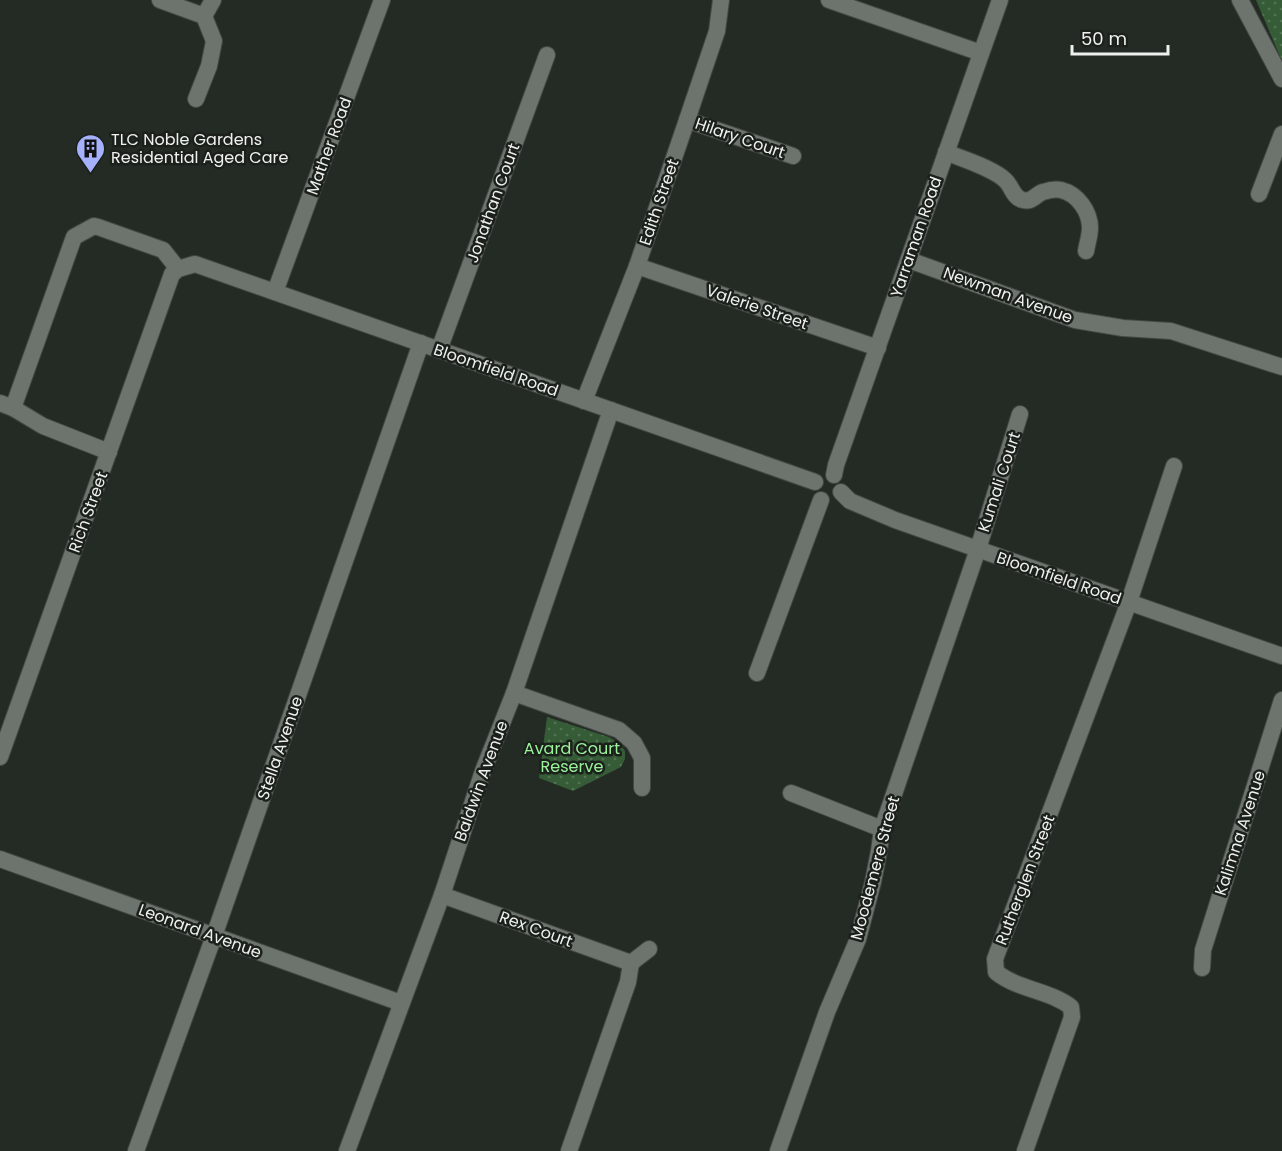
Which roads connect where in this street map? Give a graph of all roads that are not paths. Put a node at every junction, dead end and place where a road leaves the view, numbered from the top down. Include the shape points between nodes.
1 (160, 0) edge
2 (213, 0) edge
3 (382, 0) edge
4 (721, 0) edge
5 (829, 0) edge
6 (1000, 0) edge
7 (1240, 0) edge
8 (204, 16) junction
9 (981, 53) junction
10 (547, 56) dead end
11 (1282, 79) edge
12 (196, 99) dead end
13 (687, 120) junction
14 (1282, 134) edge
15 (946, 152) junction
16 (792, 156) dead end
17 (1259, 194) dead end
18 (1086, 251) dead end
19 (909, 260) junction
20 (637, 266) junction
21 (178, 269) junction
22 (275, 292) junction
23 (421, 343) junction
24 (878, 348) junction
25 (440, 350) junction
26 (1282, 368) edge
27 (584, 401) junction
28 (6, 406) edge
29 (611, 410) junction
30 (1020, 414) dead end
31 (109, 452) junction
32 (1174, 466) dead end
33 (834, 475) junction
34 (814, 482) junction
35 (841, 492) junction
36 (821, 500) junction
37 (978, 549) junction
38 (1129, 602) junction
39 (1281, 652) edge
40 (757, 673) dead end
41 (514, 693) junction
42 (1282, 700) edge
43 (0, 757) edge
44 (642, 788) dead end
45 (791, 793) dead end
46 (882, 829) junction
47 (0, 859) edge
48 (442, 895) junction
49 (214, 936) junction
50 (649, 949) dead end
51 (631, 963) junction
52 (1202, 968) dead end
53 (401, 1003) junction
54 (136, 1151) edge
55 (347, 1151) edge
56 (569, 1151) edge
57 (778, 1151) edge
58 (1025, 1151) edge

1 - 8 street
2 - 8 street
3 - 22 street, Mather Road
4 - 13 street, Edith Street via 717,31
5 - 9 street
6 - 9 street, Yarraman Road
7 - 11 street
8 - 12 street via 214,41
9 - 15 street, Yarraman Road
10 - 25 street, Jonathan Court
13 - 16 street, Hilary Court
13 - 20 street, Edith Street
14 - 17 street
15 - 18 street via 1005,180 1020,200 1058,189 1074,197 1085,207 1089,218
15 - 19 street, Yarraman Road
19 - 24 street, Yarraman Road
19 - 26 street, Newman Avenue via 1075,320 1171,331
20 - 24 street, Valerie Street
20 - 27 street, Edith Street
21 - 22 street, Bloomfield Road via 195,264
21 - 28 street via 164,250 98,227 74,237
21 - 31 street, Rich Street via 172,274
22 - 23 street, Bloomfield Road
23 - 25 street, Bloomfield Road
23 - 49 street, Stella Avenue
24 - 33 street, Yarraman Road
25 - 27 street, Bloomfield Road
27 - 29 street, Bloomfield Road
28 - 31 street via 43,426
29 - 34 street, Bloomfield Road
29 - 41 street, Baldwin Avenue
30 - 37 street, Kumali Court
31 - 43 street, Rich Street
32 - 38 street
33 - 34 street via 820,475
33 - 35 street via 841,484
34 - 36 street via 813,490
35 - 36 street via 835,499
35 - 37 street, Bloomfield Road via 850,501 895,520
36 - 40 street
37 - 38 street, Bloomfield Road
37 - 46 street, Moodemere Street
38 - 39 street, Bloomfield Road
38 - 58 street, Rutherglen Street via 995,959 996,972 1006,980 1062,1000 1071,1007 1072,1017
41 - 44 street via 618,730 634,743 642,758
41 - 48 street, Baldwin Avenue via 483,771
42 - 52 street, Kalimna Avenue via 1203,950
45 - 46 street
46 - 57 street, Moodemere Street via 858,939 827,1012
47 - 49 street, Leonard Avenue
48 - 51 street, Rex Court
48 - 53 street, Baldwin Avenue
49 - 53 street, Leonard Avenue
49 - 54 street, Stella Avenue
50 - 51 street
51 - 56 street via 628,982
53 - 55 street, Baldwin Avenue

